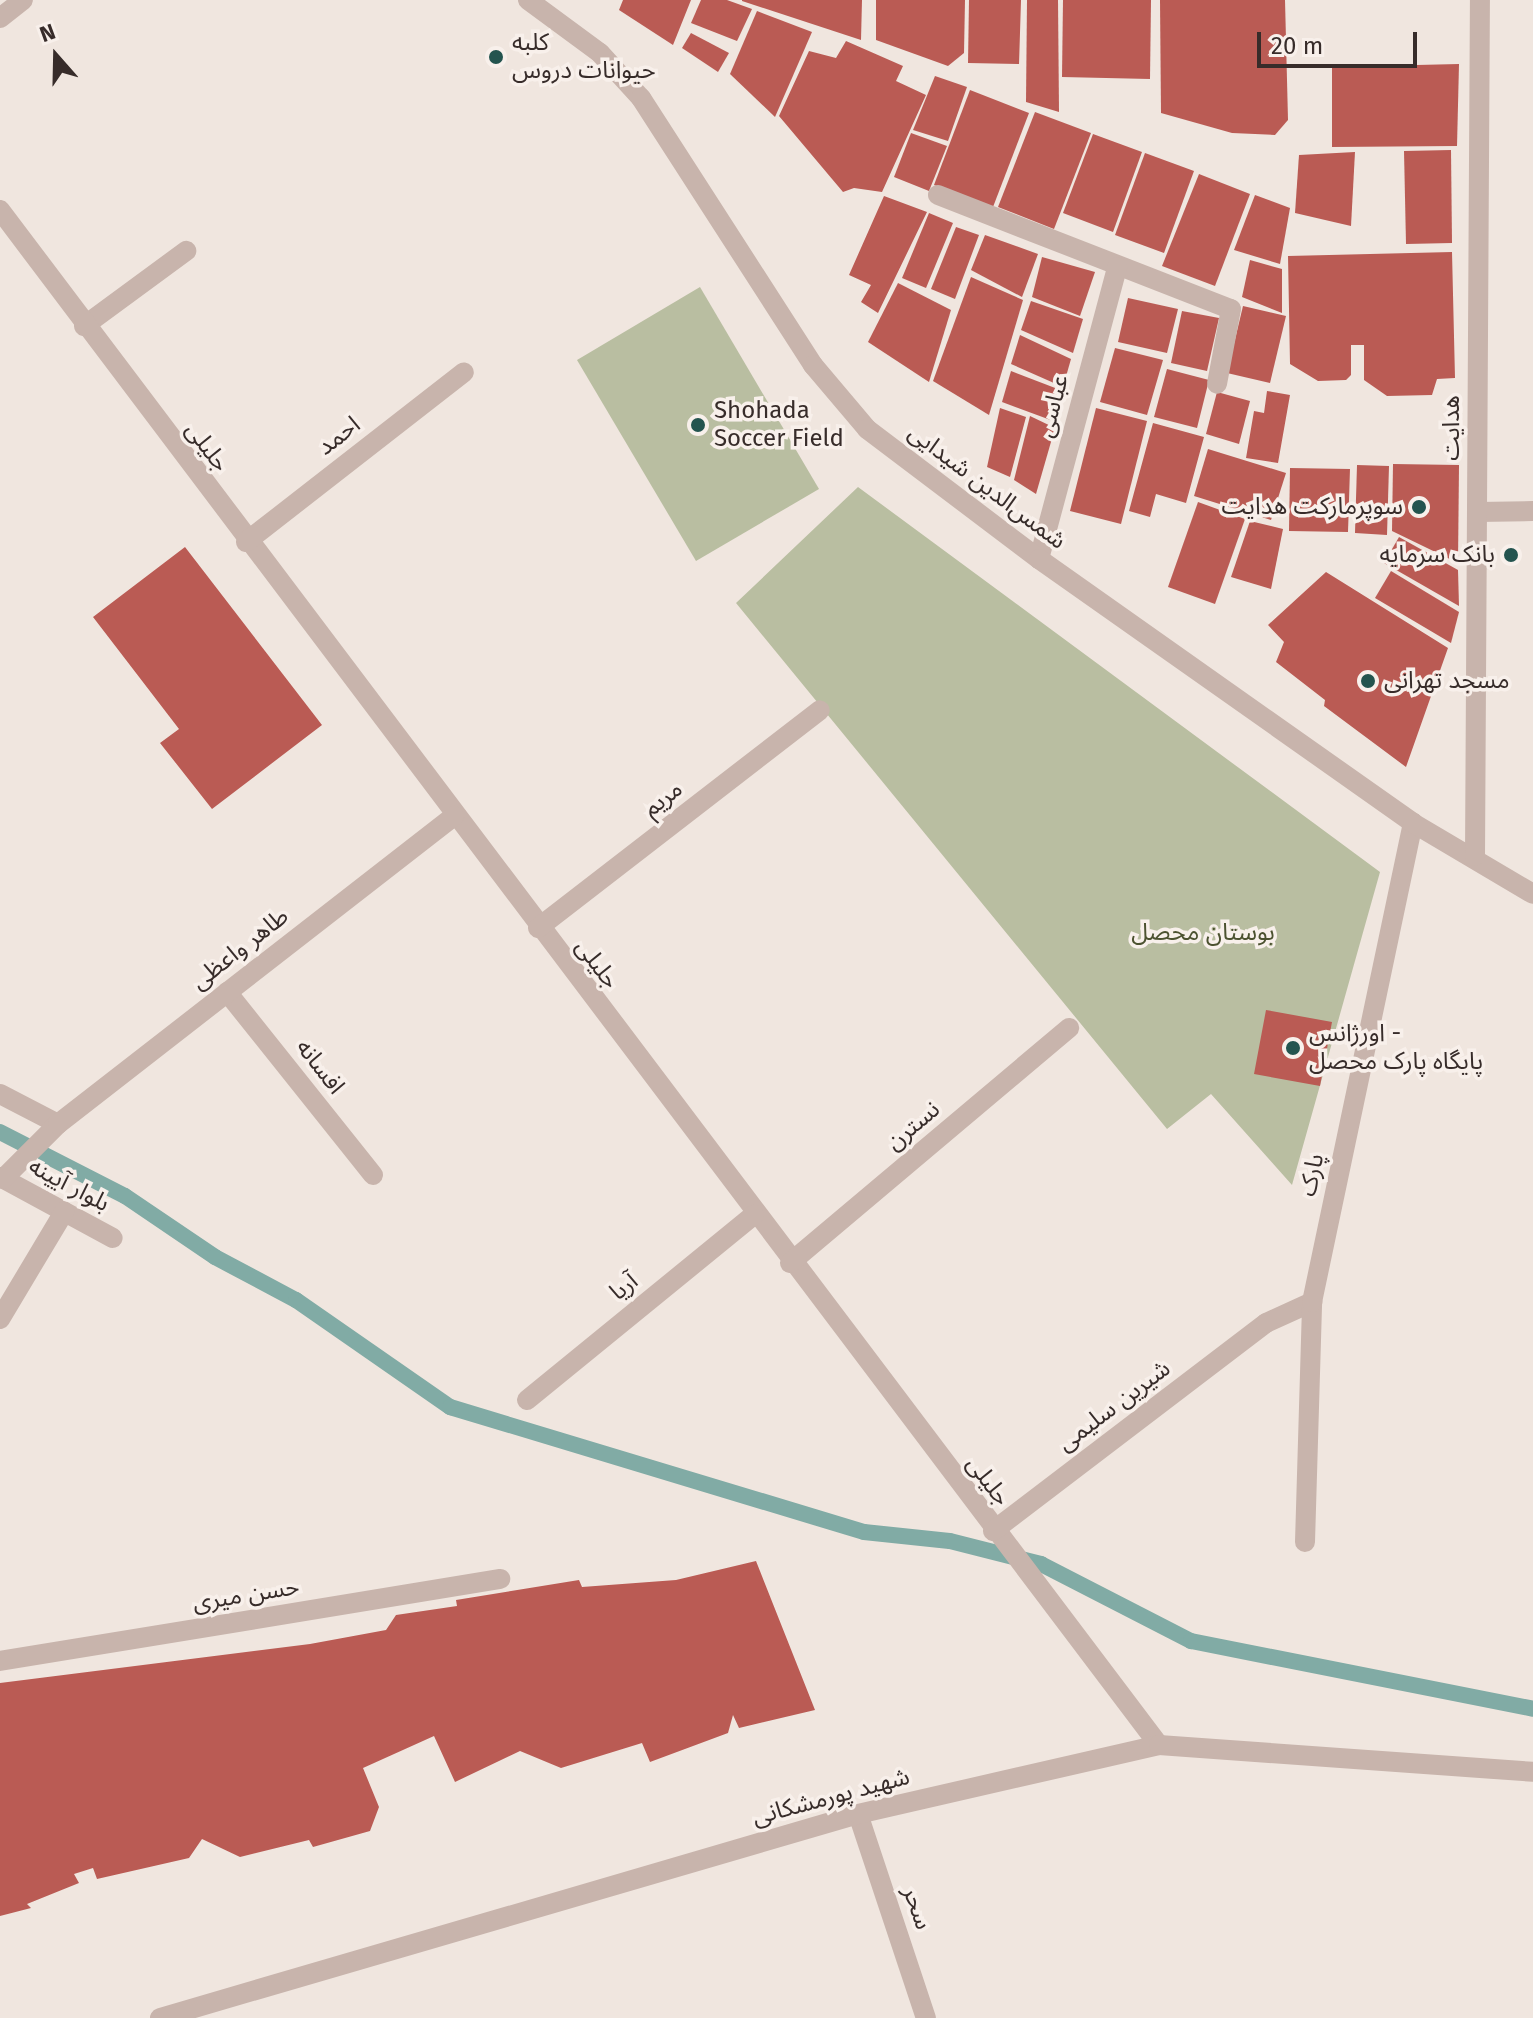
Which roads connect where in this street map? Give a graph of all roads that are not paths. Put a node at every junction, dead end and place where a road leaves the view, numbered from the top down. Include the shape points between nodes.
1 (23, 0) edge
2 (528, 0) edge
3 (1480, 0) edge
4 (0, 18) edge
5 (938, 195) dead end
6 (0, 210) edge
7 (186, 251) dead end
8 (1117, 267) junction
9 (84, 326) junction
10 (464, 372) dead end
11 (1217, 384) dead end
12 (1533, 511) edge
13 (1478, 512) junction
14 (246, 542) junction
15 (1039, 559) junction
16 (820, 710) dead end
17 (454, 816) junction
18 (1413, 823) junction
19 (1475, 856) junction
20 (1533, 894) edge
21 (538, 928) junction
22 (227, 992) junction
23 (1069, 1028) dead end
24 (0, 1094) edge
25 (58, 1124) junction
26 (373, 1175) dead end
27 (1, 1178) edge
28 (64, 1212) junction
29 (754, 1215) junction
30 (113, 1238) dead end
31 (790, 1263) junction
32 (1312, 1302) junction
33 (0, 1319) edge
34 (527, 1400) dead end
35 (993, 1531) junction
36 (1305, 1542) dead end
37 (500, 1579) dead end
38 (0, 1661) edge
39 (1159, 1745) junction
40 (1533, 1772) edge
41 (858, 1814) junction
42 (160, 2018) edge
43 (926, 2018) edge

1 - 4 street
2 - 15 street, شمس‌الدین شیدایی via 600,53 641,98 836,397 867,429
3 - 13 street, هدایت
5 - 8 street
6 - 9 street, جلیلی
7 - 9 street
8 - 11 street via 1231,309
8 - 15 street, عباسی
9 - 14 street, جلیلی
10 - 14 street, احمد
12 - 13 street
13 - 19 street, هدایت
14 - 17 street, جلیلی
15 - 18 street, شمس‌الدین شیدایی
16 - 21 street, مریم
17 - 21 street, جلیلی
17 - 22 street, طاهر واعظی
18 - 19 street, شمس‌الدین شیدایی
18 - 32 street, پارک
19 - 20 street, شمس‌الدین شیدایی
21 - 29 street, جلیلی
22 - 25 street, طاهر واعظی
22 - 26 street, افسانه
23 - 31 street, نسترن
24 - 25 street, بلوار آیینه
25 - 27 street, طاهر واعظی
27 - 28 street, بلوار آیینه
28 - 30 street, بلوار آیینه
28 - 33 street
29 - 31 street, جلیلی
29 - 34 street, آریا
31 - 35 street, جلیلی
32 - 35 street, شیرین سلیمی via 1266,1323
32 - 36 street, پارک
35 - 39 street, جلیلی
37 - 38 street, حسن میری
39 - 40 street, شهید پورمشکانی
39 - 41 street, شهید پورمشکانی
41 - 42 street, شهید پورمشکانی
41 - 43 street, سحر

